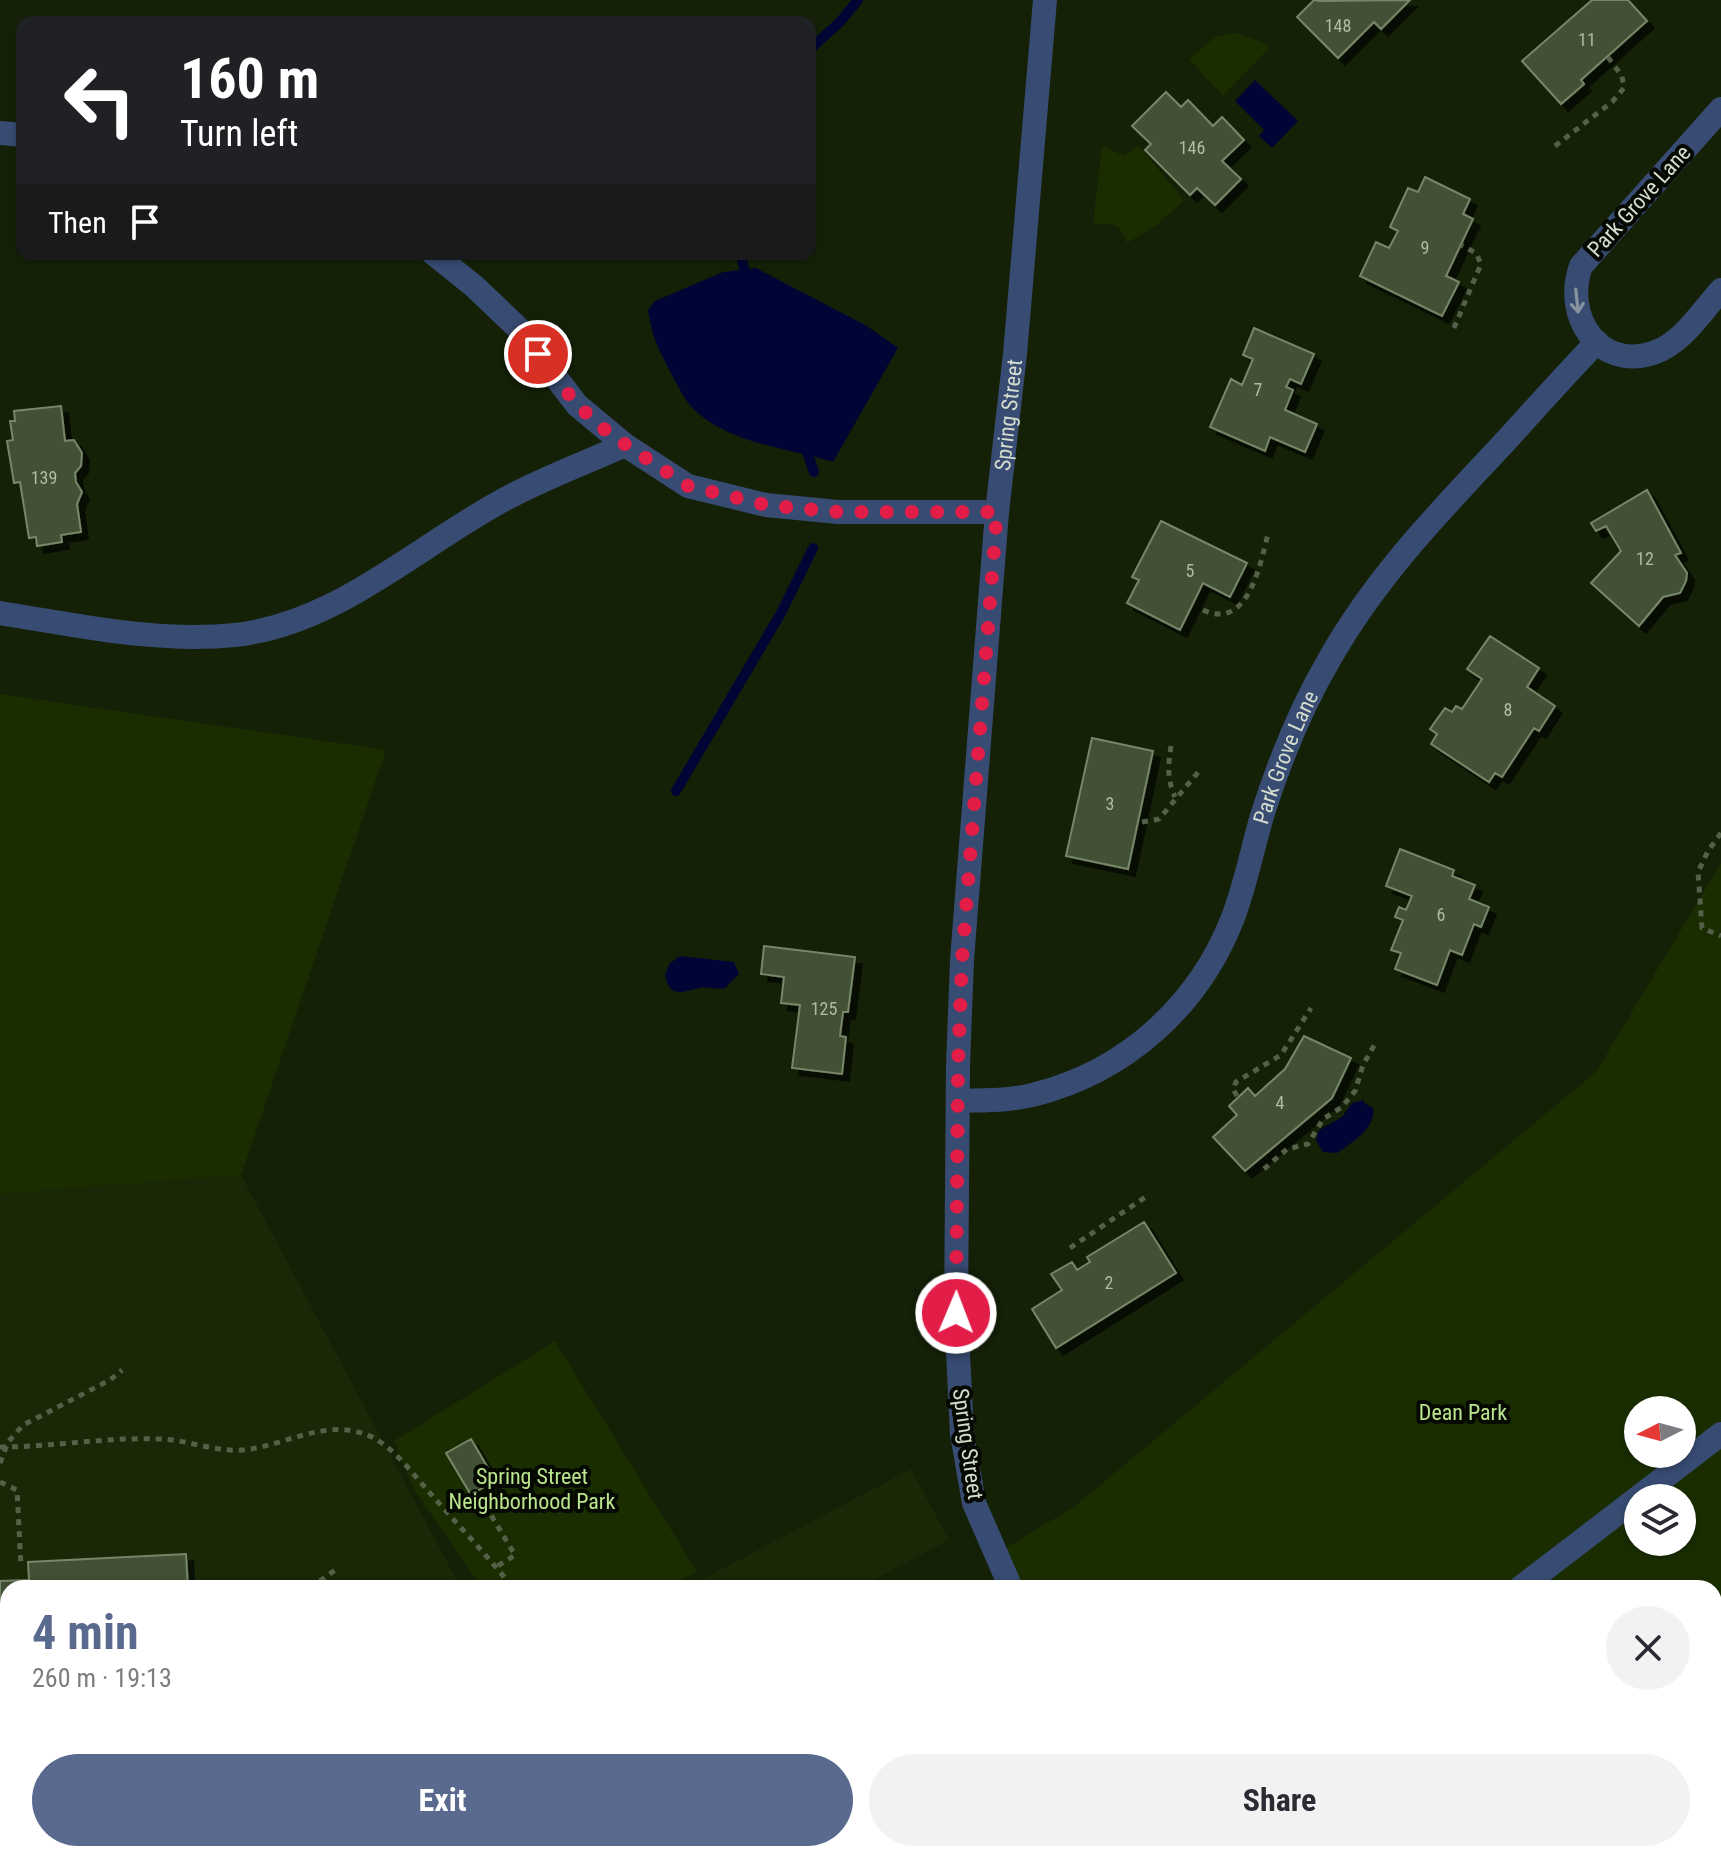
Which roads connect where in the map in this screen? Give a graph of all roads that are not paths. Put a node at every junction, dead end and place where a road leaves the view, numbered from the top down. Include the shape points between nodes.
1 (1045, 0) edge
2 (1721, 109) edge
3 (441, 260) edge
4 (1721, 290) edge
5 (1597, 342) junction
6 (625, 445) junction
7 (997, 512) junction
8 (0, 613) edge
9 (958, 1101) junction
10 (1721, 1434) edge
11 (1007, 1580) edge
12 (1530, 1580) edge

1 - 7 street, Spring Street
2 -> 5 street, Park Grove Lane via 1581,266 1575,289 1577,313
3 - 6 street via 519,329 577,405
4 - 5 street via 1675,342 1653,353 1630,356
5 - 9 street, Park Grove Lane via 1437,513 1360,609 1301,716 1263,814 1233,917 1193,990 1145,1039 1087,1076 1035,1094
6 - 7 street via 688,486 766,505 838,512
6 - 8 street via 498,502 315,614 279,627 234,635 142,635
7 - 9 street, Spring Street via 962,960
9 - 11 street, Spring Street via 956,1313 962,1434 974,1503
10 - 12 street

